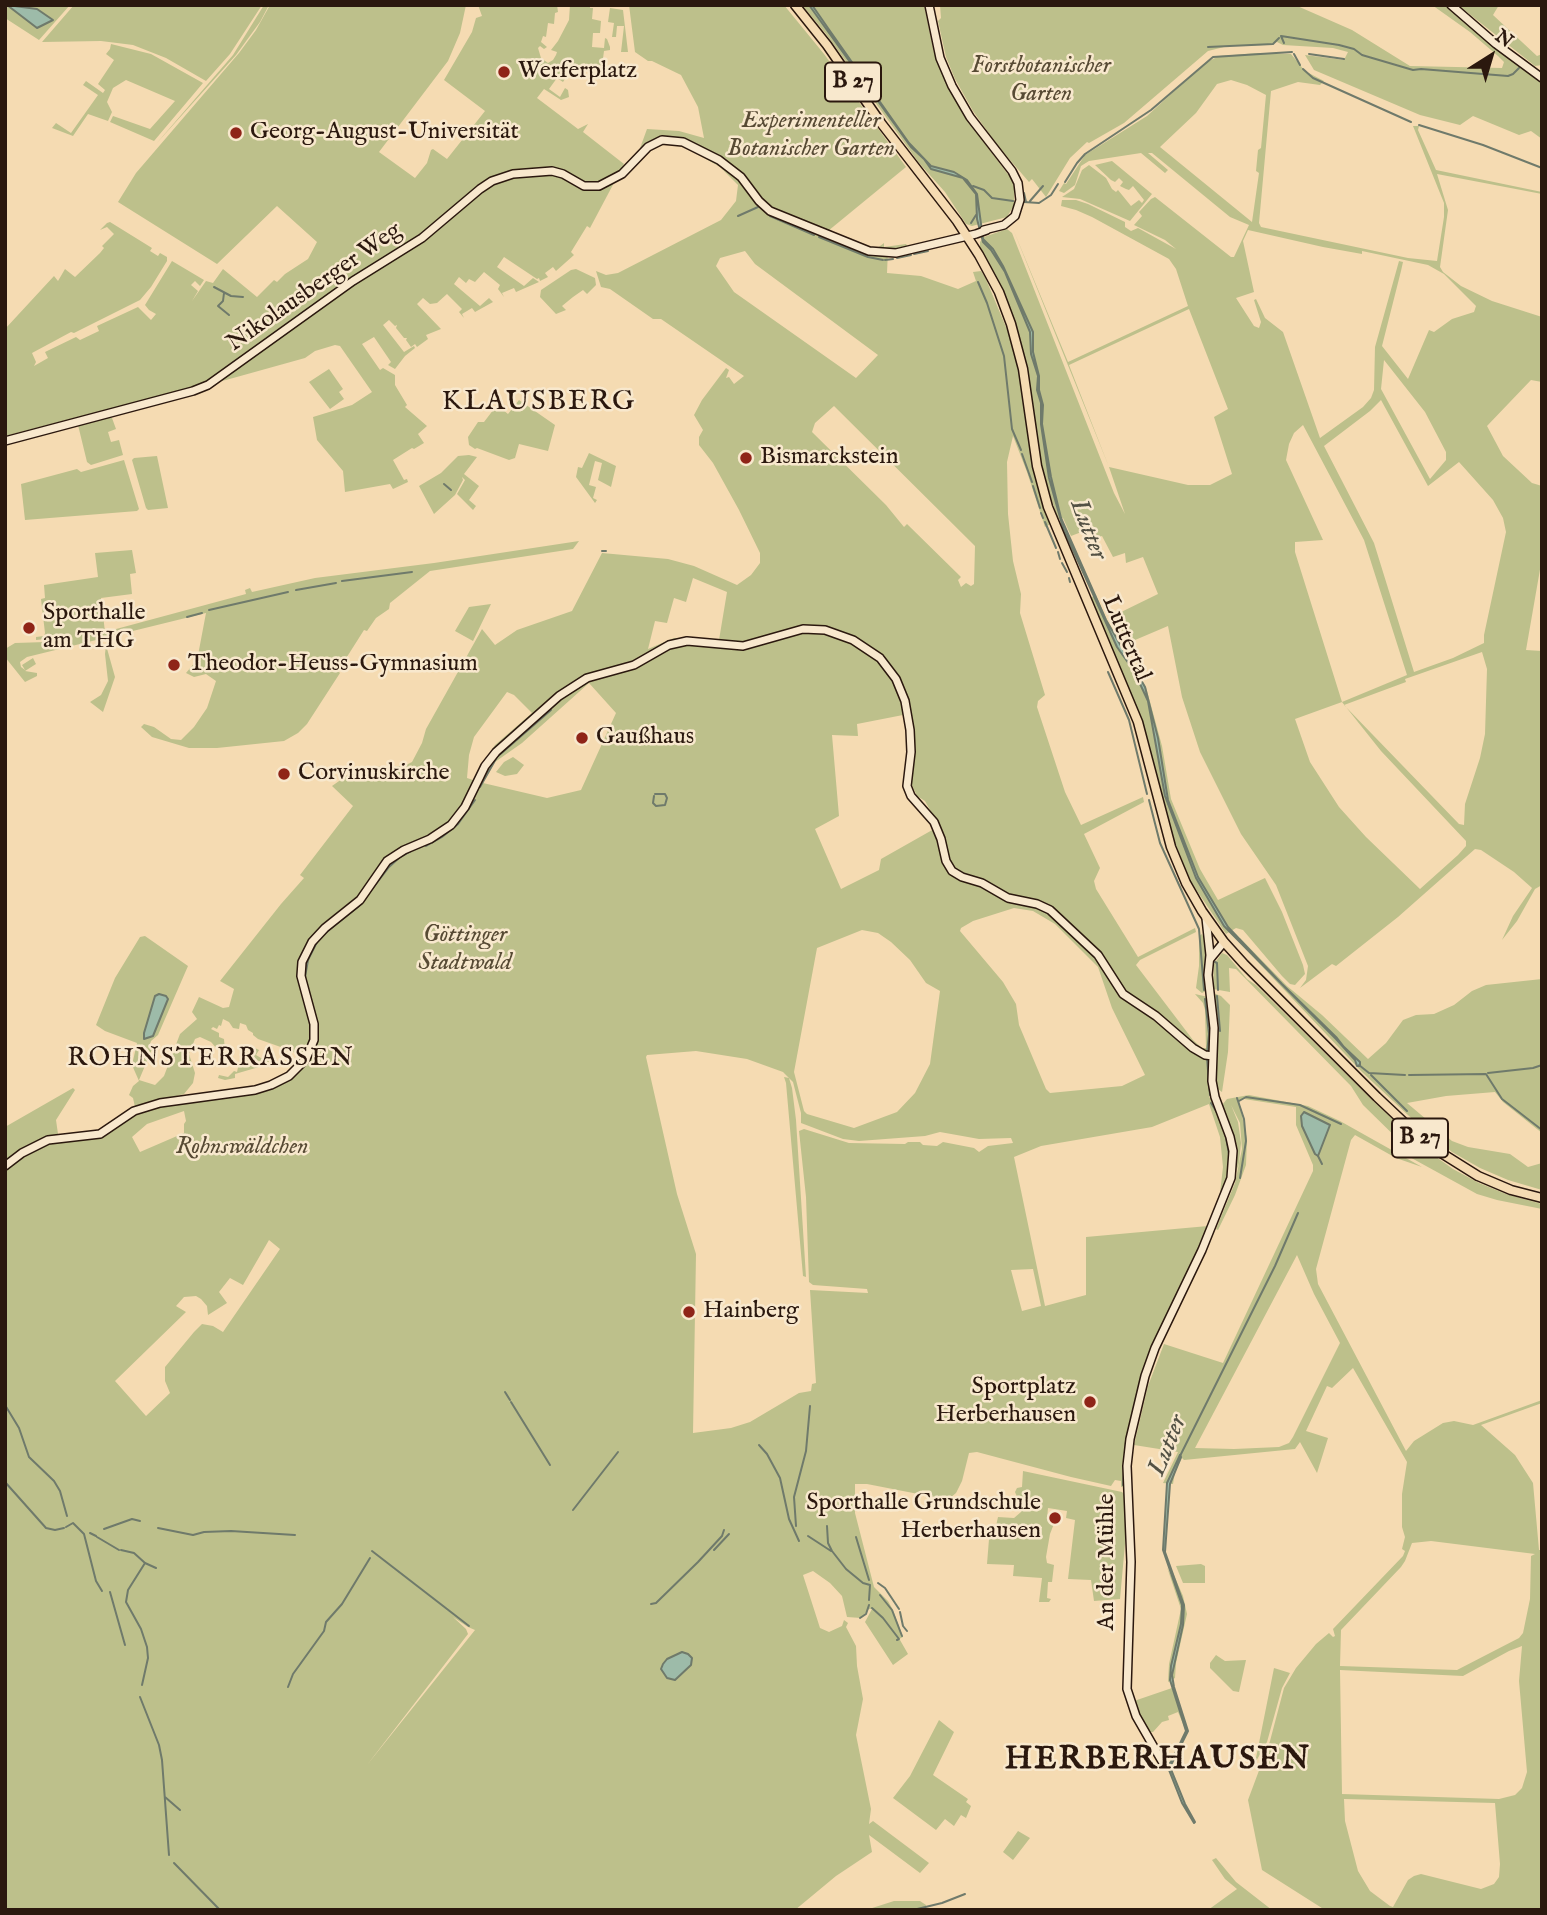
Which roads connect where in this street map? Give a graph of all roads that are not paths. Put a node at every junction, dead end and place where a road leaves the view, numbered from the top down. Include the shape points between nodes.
1 (794, 5) edge
2 (929, 5) edge
3 (1452, 7) edge
4 (1542, 78) edge
5 (973, 234) junction
6 (5, 441) edge
7 (1206, 917) junction
8 (1224, 942) junction
9 (1210, 957) junction
10 (1213, 1056) junction
11 (5, 1166) edge
12 (1542, 1198) edge
13 (1163, 1763) dead end

1 - 5 main road, B 27 via 881,123
2 - 5 street via 940,58 952,86 1018,183 1020,200 1015,216 1004,225
3 - 4 street
5 - 6 street, Nikolausberger Weg via 896,253 877,252 770,211 725,164 701,150 666,139 651,145 606,184 593,187 554,171 500,177 415,243 353,281 213,382
5 - 7 main road, Luttertal / B 27 via 1011,324 1048,507 1138,722 1176,862
7 - 8 main road, Luttertal / B 27
7 - 9 street, An der Mühle
8 - 9 street
8 - 12 main road, B 27 via 1427,1144 1478,1176
9 - 10 street, An der Mühle
10 - 11 street via 1199,1053 1123,994 1098,955 1050,910 1008,898 952,871 937,830 907,786 910,730 896,679 861,644 815,628 743,646 678,642 634,665 570,687 496,752 451,825 395,855 360,900 312,942 301,976 314,1040 295,1071 255,1090 134,1111 100,1134 48,1140
10 - 13 street, An der Mühle via 1215,1097 1232,1144 1231,1178 1152,1356 1128,1457 1131,1563 1126,1681 1133,1708

